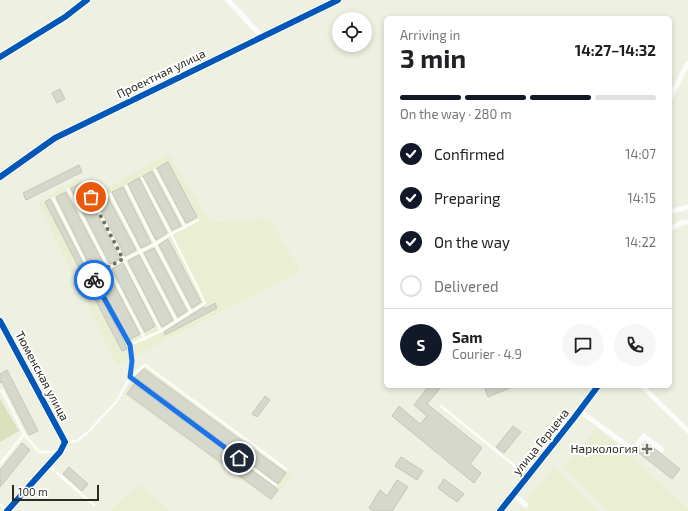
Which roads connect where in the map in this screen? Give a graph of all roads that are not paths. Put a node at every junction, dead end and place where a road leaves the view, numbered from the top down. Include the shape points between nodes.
1 (88, 0) edge
2 (228, 0) edge
3 (338, 0) edge
4 (262, 37) junction
5 (0, 57) edge
6 (688, 63) edge
7 (672, 94) edge
8 (155, 170) dead end
9 (0, 177) edge
10 (142, 178) dead end
11 (85, 185) dead end
12 (126, 186) dead end
13 (68, 189) dead end
14 (110, 194) dead end
15 (53, 198) dead end
16 (688, 207) edge
17 (672, 211) edge
18 (198, 220) dead end
19 (688, 222) edge
20 (185, 227) junction
21 (672, 228) edge
22 (171, 234) junction
23 (155, 244) junction
24 (140, 250) junction
25 (123, 259) junction
26 (108, 267) junction
27 (92, 276) junction
28 (190, 312) junction
29 (0, 320) edge
30 (176, 320) junction
31 (161, 331) junction
32 (145, 339) junction
33 (130, 345) junction
34 (130, 377) junction
35 (597, 388) edge
36 (644, 388) edge
37 (0, 391) edge
38 (441, 406) dead end
39 (580, 411) junction
40 (688, 431) edge
41 (24, 434) junction
42 (65, 442) junction
43 (662, 450) dead end
44 (60, 452) junction
45 (0, 464) edge
46 (48, 465) junction
47 (286, 469) dead end
48 (527, 477) junction
49 (276, 485) dead end
50 (513, 494) junction
51 (0, 504) edge
52 (526, 505) dead end
53 (94, 506) dead end
54 (7, 511) edge
55 (500, 511) edge

1 - 5 street
2 - 4 street
3 - 4 street, Проектная улица
4 - 9 street, Проектная улица via 55,138
6 - 7 street
8 - 20 lane
10 - 22 lane
11 - 25 lane
12 - 23 lane
13 - 26 lane
14 - 24 lane
15 - 27 lane
16 - 17 street
18 - 20 lane
19 - 21 street
20 - 22 lane
22 - 23 lane
22 - 28 lane via 205,303
23 - 24 lane
23 - 28 lane
24 - 25 lane
24 - 30 lane
25 - 26 lane
25 - 31 lane
26 - 27 lane
26 - 32 lane
27 - 33 lane
28 - 30 lane
29 - 42 street, Тюменская улица
30 - 31 lane
31 - 32 lane
32 - 33 lane
33 - 34 lane
34 - 42 lane via 117,401 88,432 77,441
34 - 47 lane via 145,365
34 - 49 lane
35 - 39 street, улица Герцена
36 - 40 street
37 - 41 lane via 2,390
38 - 48 lane
39 - 43 street via 633,450 644,436
39 - 48 street, улица Герцена
41 - 44 lane via 39,452
41 - 45 lane
42 - 44 street
44 - 46 street
46 - 53 lane
46 - 54 street
48 - 50 street, улица Герцена
50 - 52 street
50 - 55 street, улица Герцена
51 - 54 lane

